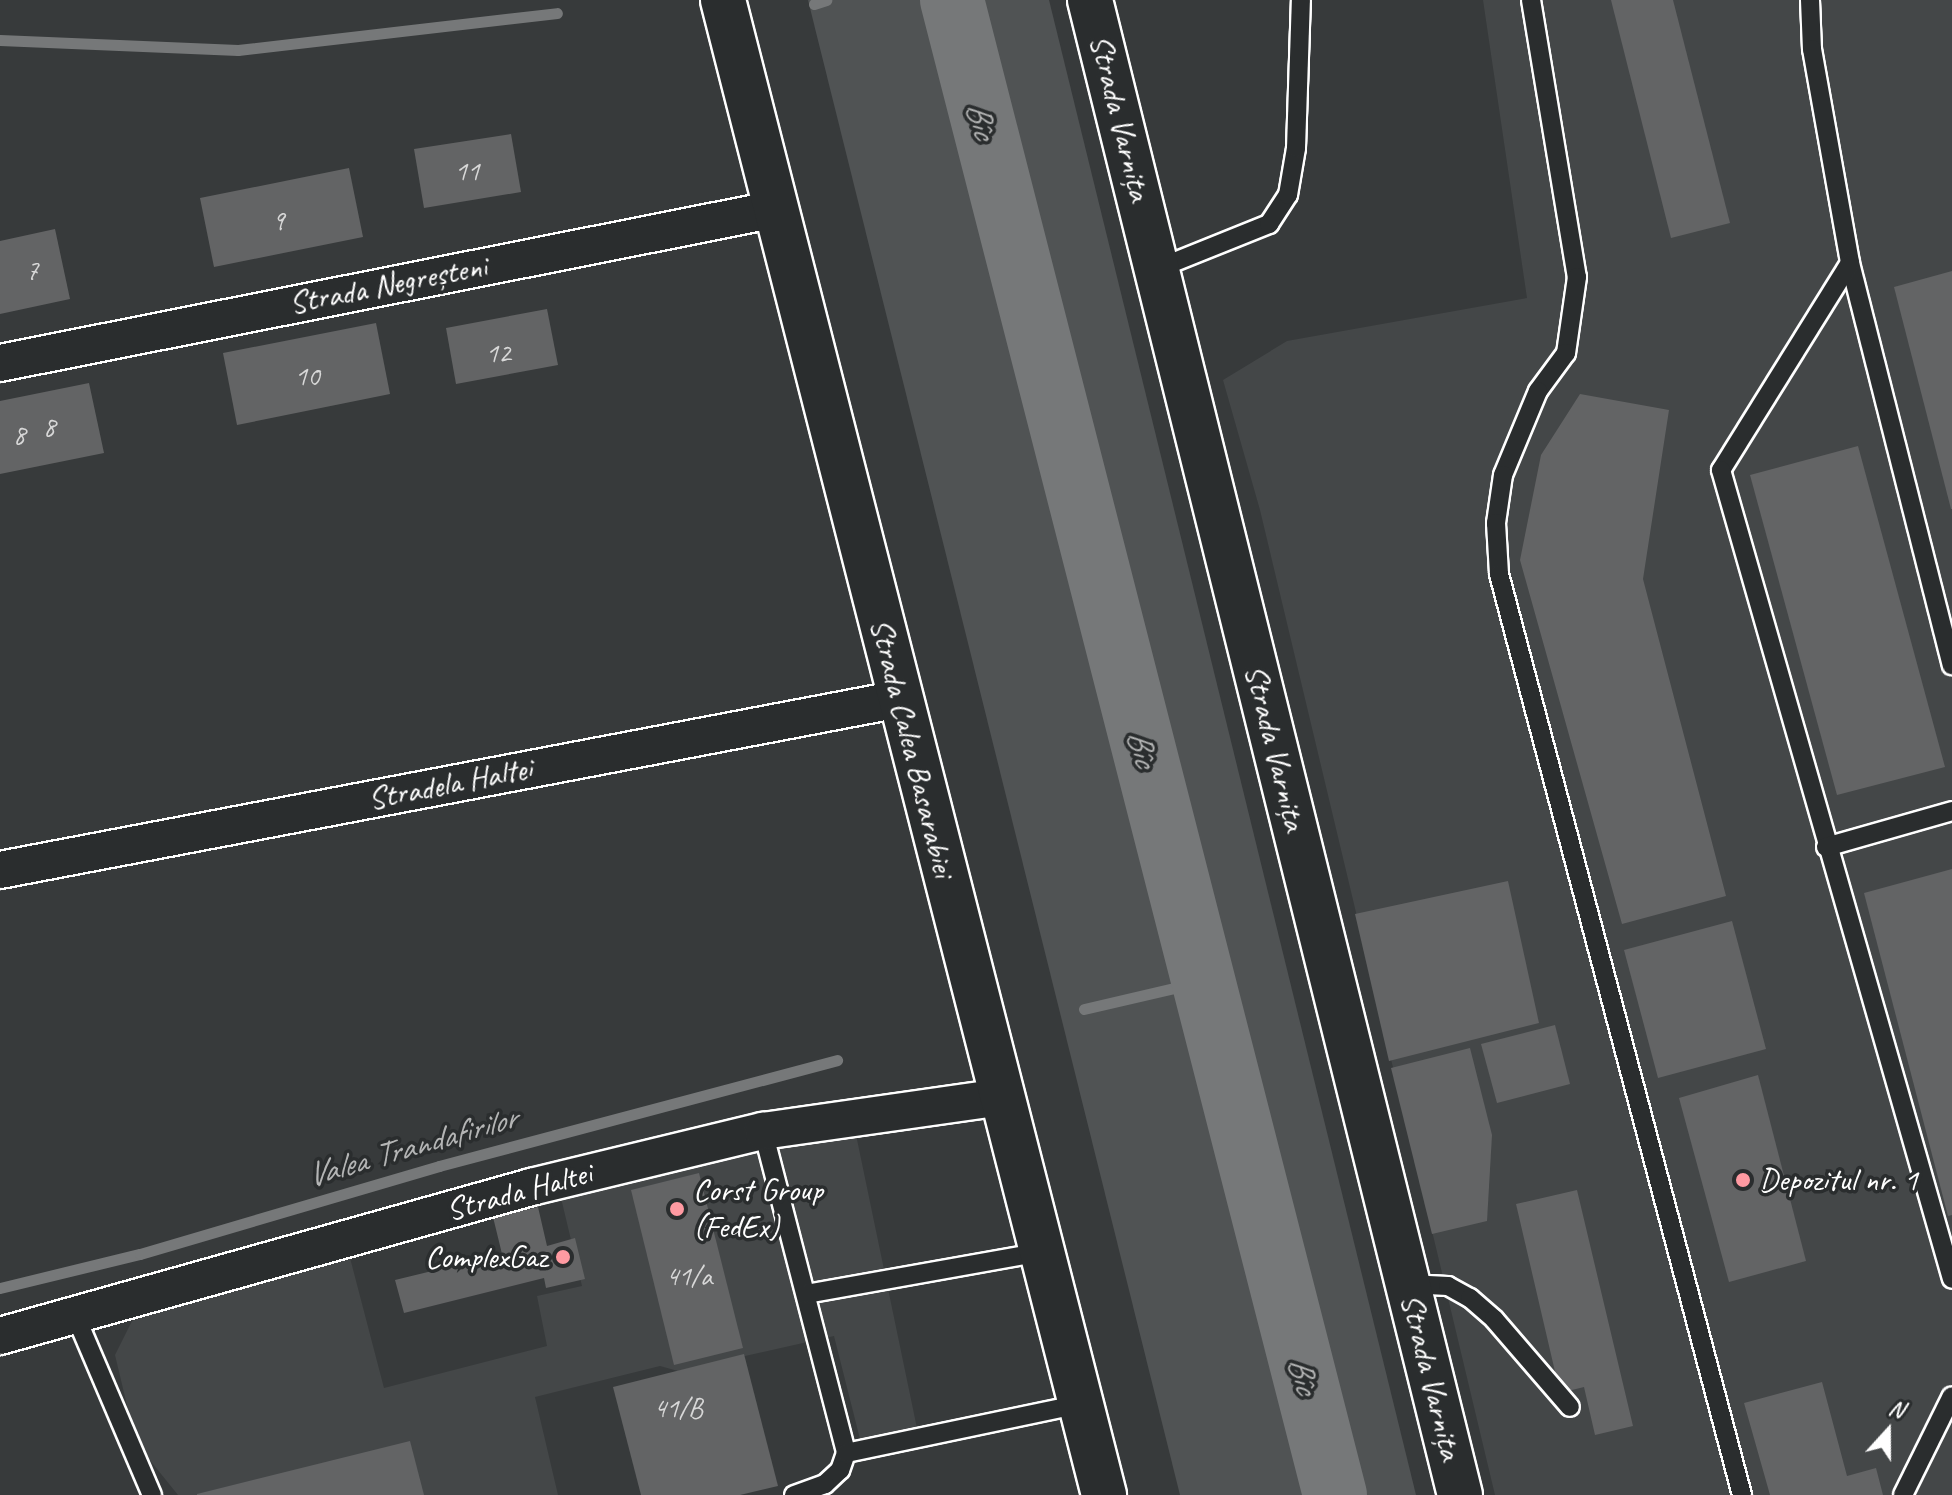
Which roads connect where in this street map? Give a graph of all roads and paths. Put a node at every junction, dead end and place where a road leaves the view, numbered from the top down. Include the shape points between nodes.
1 (723, 0) edge
2 (1090, 0) edge
3 (1301, 0) edge
4 (1531, 0) edge
5 (1810, 0) edge
6 (776, 209) junction
7 (1850, 263) junction
8 (1157, 269) junction
9 (0, 363) edge
10 (1952, 665) edge
11 (900, 699) junction
12 (1952, 811) edge
13 (1826, 847) junction
14 (0, 870) edge
15 (1001, 1097) junction
16 (763, 1131) junction
17 (1041, 1252) junction
18 (1952, 1279) edge
19 (1408, 1284) junction
20 (806, 1294) junction
21 (76, 1317) junction
22 (0, 1336) edge
23 (1952, 1396) edge
24 (1080, 1404) junction
25 (1570, 1407) dead end
26 (846, 1453) junction
27 (152, 1495) edge
28 (794, 1495) edge
29 (1104, 1495) edge
30 (1460, 1495) edge
31 (1742, 1495) edge
32 (1903, 1495) edge

1 - 6 main road, Strada Calea Basarabiei
2 - 8 main road, Strada Varnița
3 - 8 lane via 1296,148 1288,195 1269,224
4 - 31 lane via 1577,277 1566,353 1538,391 1503,475 1496,523 1499,574
5 - 7 lane via 1812,49
6 - 9 street, Strada Negreșteni
6 - 11 main road, Strada Calea Basarabiei
7 - 10 lane
7 - 13 lane via 1721,470
8 - 19 main road, Strada Varnița
11 - 14 street, Stradela Haltei
11 - 15 main road, Strada Calea Basarabiei
12 - 13 lane
13 - 18 lane
15 - 16 street, Strada Haltei
15 - 17 main road, Strada Calea Basarabiei
16 - 20 lane
16 - 21 street, Strada Haltei via 531,1187
17 - 20 lane
17 - 24 main road, Strada Calea Basarabiei
19 - 25 lane via 1448,1286 1470,1298
19 - 30 main road, Strada Varnița
20 - 26 lane
21 - 22 street, Strada Haltei
21 - 27 lane
23 - 32 lane
24 - 26 lane
24 - 29 main road, Strada Calea Basarabiei
26 - 28 lane via 840,1470 825,1484

